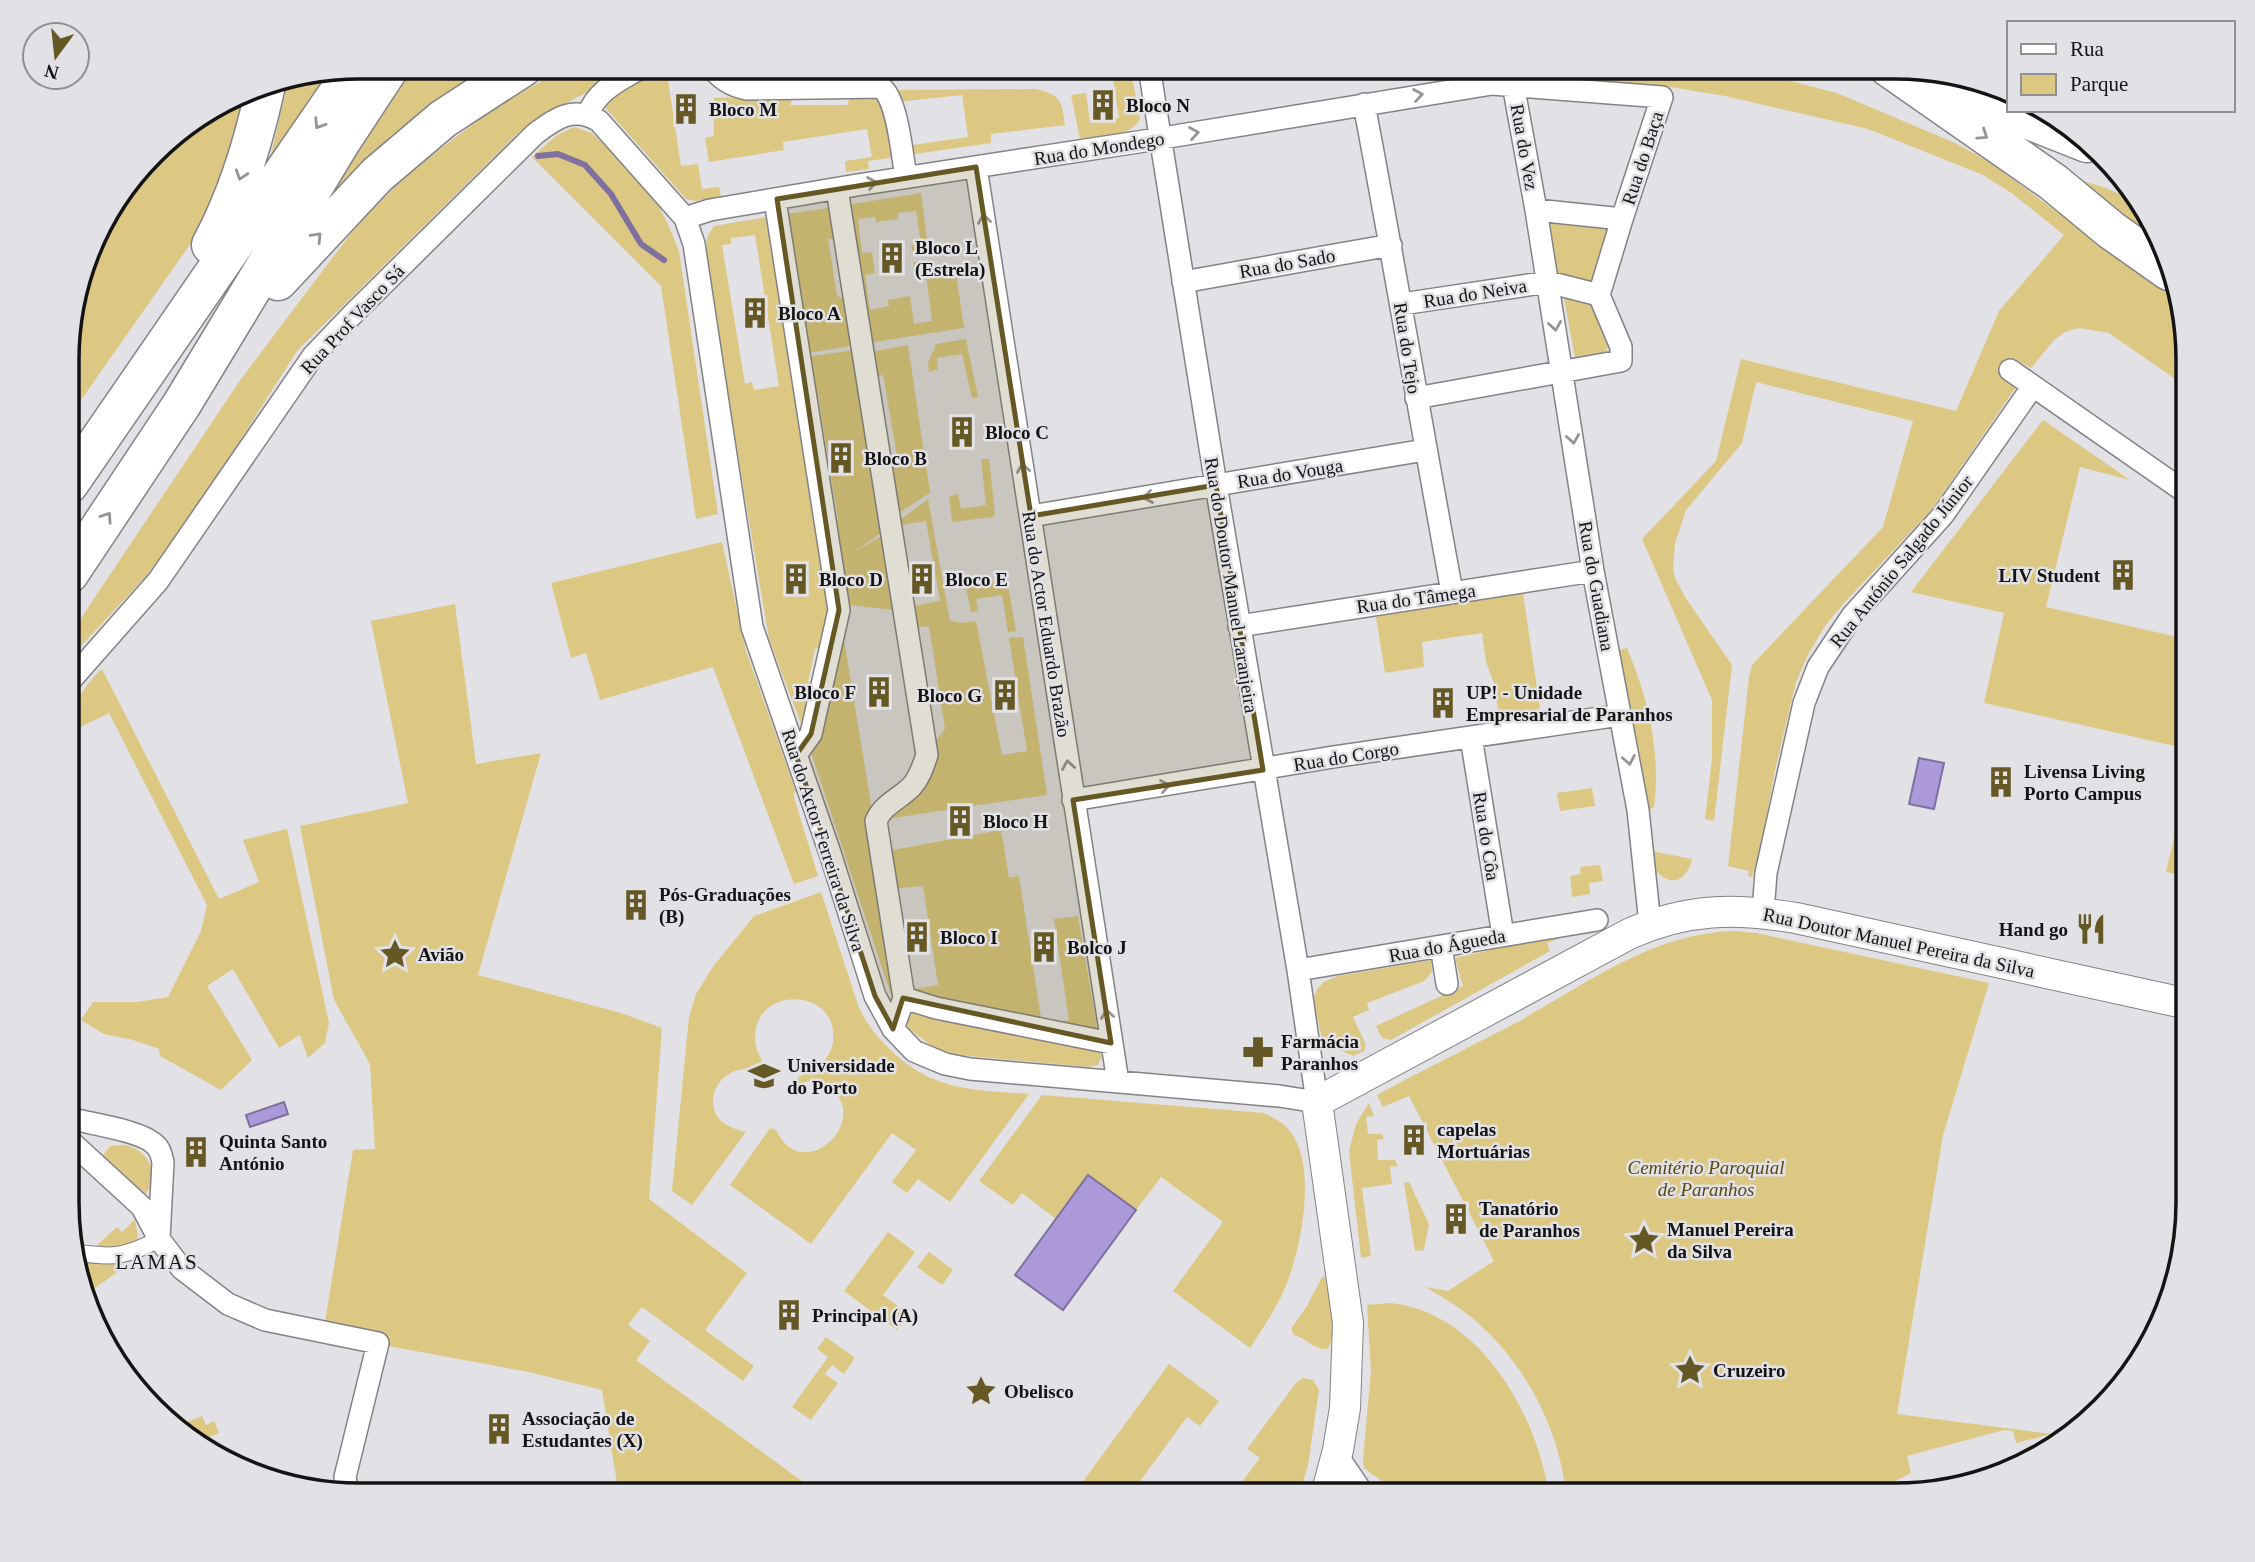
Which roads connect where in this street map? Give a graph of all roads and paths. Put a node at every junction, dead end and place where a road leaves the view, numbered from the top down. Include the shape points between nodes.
1 (348, 79) edge
2 (382, 79) edge
3 (503, 79) edge
4 (623, 79) edge
5 (722, 79) edge
6 (1151, 79) edge
7 (1905, 79) edge
8 (1928, 81) edge
9 (1513, 84) junction
10 (263, 96) edge
11 (1662, 97) joint
12 (1364, 104) junction
13 (588, 115) junction
14 (2062, 134) edge
15 (1161, 139) junction
16 (976, 167) junction
17 (906, 177) junction
18 (837, 188) junction
19 (775, 200) junction
20 (1536, 210) junction
21 (685, 218) junction
22 (1622, 219) junction
23 (1391, 245) junction
24 (2159, 264) edge
25 (1183, 282) junction
26 (1548, 282) junction
27 (1599, 295) junction
28 (1402, 304) junction
29 (2010, 370) dead end
30 (1562, 372) junction
31 (2033, 386) junction
32 (128, 396) junction
33 (1416, 398) junction
34 (182, 404) junction
35 (1425, 450) junction
36 (79, 469) edge
37 (1216, 485) junction
38 (2176, 486) edge
39 (1031, 516) junction
40 (79, 559) edge
41 (1593, 571) junction
42 (1452, 593) junction
43 (1239, 626) junction
44 (79, 671) edge
45 (1620, 715) junction
46 (1471, 737) junction
47 (796, 755) junction
48 (1263, 770) junction
49 (1073, 800) junction
50 (1763, 912) junction
51 (1597, 920) dead end
52 (1650, 924) junction
53 (1503, 935) junction
54 (1441, 946) junction
55 (1298, 970) junction
56 (1447, 984) dead end
57 (904, 998) junction
58 (2176, 1001) edge
59 (893, 1029) junction
60 (1111, 1043) junction
61 (1118, 1082) junction
62 (1317, 1102) junction
63 (79, 1121) edge
64 (79, 1149) edge
65 (159, 1239) junction
66 (83, 1253) edge
67 (1336, 1458) junction
68 (346, 1483) edge
69 (1329, 1483) edge
70 (1353, 1483) edge

1 -> 32 highway
2 - 34 highway
34 -> 3 highway via 284,273 377,174 443,118
4 - 13 street via 592,101
5 - 17 street via 747,89 881,87 893,107
6 - 15 street, Rua do Doutor Manuel Laranjeira
7 -> 24 highway via 2053,182
8 - 14 highway
9 - 11 street, Rua do Mondego
12 -> 9 street, Rua do Mondego
9 - 20 street, Rua do Vez
10 -> 32 highway via 225,217
11 - 22 street, Rua do Baça
15 -> 12 street, Rua do Mondego
12 - 23 street, Rua do Tejo
13 - 21 street via 599,121
13 - 44 street, Rua Prof Vasco Sá via 577,112 550,122 535,134 313,356 158,582
15 - 16 street, Rua do Mondego
15 - 25 street, Rua do Doutor Manuel Laranjeira
16 - 17 street, Rua do Mondego
39 -> 16 street, Rua do Actor Eduardo Brazão
18 -> 17 street, Rua do Mondego
18 - 19 street, Rua do Mondego
18 - 57 street via 927,755 912,786 885,807 876,821
19 - 21 street, Rua do Mondego
19 - 47 street via 839,610 811,734
20 - 22 street
20 - 26 street, Rua do Vez
21 - 47 street, Rua do Actor Ferreira da Silva via 694,244 749,612
22 - 27 street, Rua do Baça
23 - 25 street, Rua do Sado
23 - 28 street, Rua do Tejo
25 - 37 street, Rua do Doutor Manuel Laranjeira
26 - 27 street
26 - 28 street, Rua do Neiva
26 -> 30 street, Rua do Guadiana
27 - 30 street via 1621,347 1621,361
28 - 33 street, Rua do Tejo
29 - 31 street
30 - 33 street
30 -> 41 street, Rua do Guadiana
31 - 38 street
31 - 50 street, Rua António Salgado Júnior via 1943,515 1852,617 1818,667 1801,716 1766,873
32 - 36 highway
33 - 35 street, Rua do Tejo
40 -> 34 highway
35 - 37 street, Rua do Vouga
35 - 42 street, Rua do Tejo
37 -> 39 street, Rua do Vouga
37 - 43 street, Rua do Doutor Manuel Laranjeira
49 -> 39 street, Rua do Actor Eduardo Brazão
41 - 42 street, Rua do Tâmega
41 - 45 street, Rua do Guadiana
42 - 43 street, Rua do Tâmega
43 - 48 street, Rua do Doutor Manuel Laranjeira
45 - 46 street, Rua do Corgo
45 -> 52 street, Rua do Guadiana via 1638,810
46 - 48 street, Rua do Corgo
46 - 53 street, Rua do Côa
47 - 59 street, Rua do Actor Ferreira da Silva via 875,996
49 -> 48 street, Rua do Corgo
48 - 55 street, Rua do Doutor Manuel Laranjeira
60 -> 49 street, Rua do Actor Eduardo Brazão
50 - 52 main road, Rua Doutor Manuel Pereira da Silva via 1708,911
50 - 58 main road, Rua Doutor Manuel Pereira da Silva
51 - 53 street, Rua do Águeda
52 - 62 main road, Rua Doutor Manuel Pereira da Silva
53 - 54 street, Rua do Águeda
54 - 55 street, Rua do Águeda
54 - 56 street
55 - 62 street, Rua do Doutor Manuel Laranjeira
57 - 59 street
57 - 60 street
59 - 61 street, Rua do Actor Ferreira da Silva via 914,1051 951,1066
60 - 61 street, Rua do Actor Eduardo Brazão
61 - 62 street, Rua do Actor Ferreira da Silva
62 - 67 main road via 1348,1322 1345,1408
63 - 65 street via 156,1145 163,1162
64 - 65 street via 142,1207
65 - 66 street via 120,1256
65 - 68 street via 182,1269 228,1304 265,1320 378,1343
67 - 69 main road
67 - 70 street

